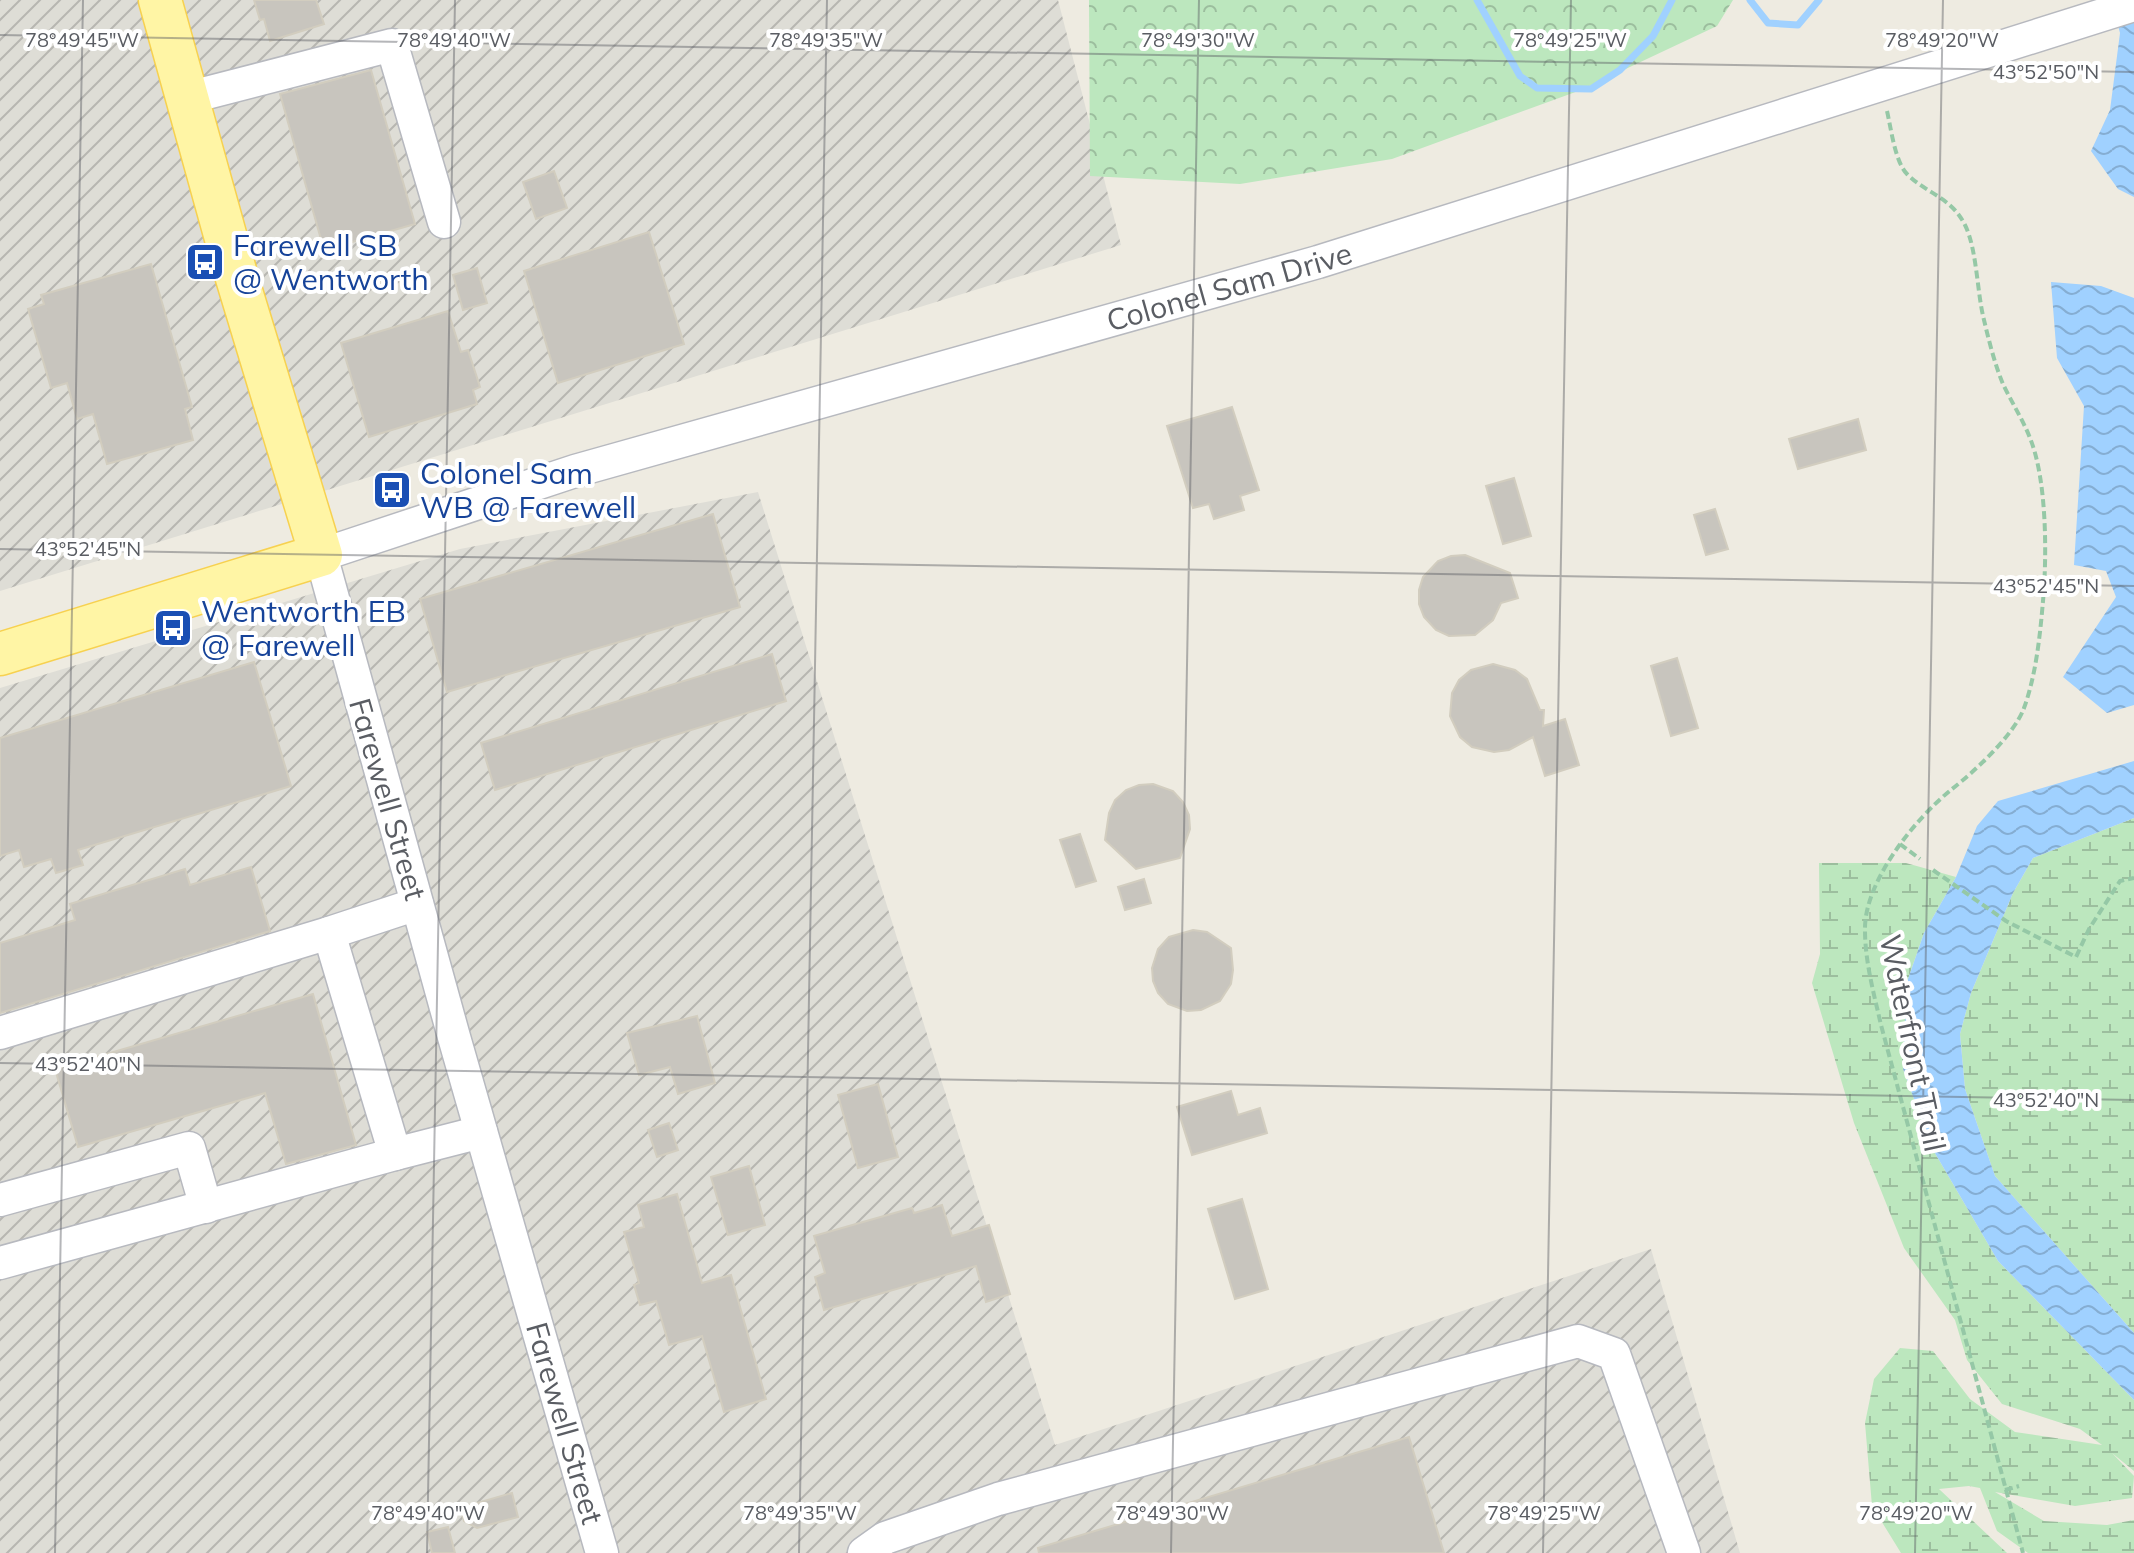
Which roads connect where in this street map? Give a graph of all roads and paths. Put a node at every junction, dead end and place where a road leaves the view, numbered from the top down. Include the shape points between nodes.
1 (160, 0) edge
2 (2134, 5) edge
3 (187, 98) junction
4 (1886, 104) dead end
5 (444, 222) dead end
6 (321, 555) junction
7 (0, 654) edge
8 (1900, 844) junction
9 (1920, 859) dead end
10 (1933, 870) dead end
11 (2134, 878) edge
12 (417, 904) junction
13 (329, 933) junction
14 (0, 1033) edge
15 (481, 1132) junction
16 (395, 1154) junction
17 (0, 1200) edge
18 (206, 1207) junction
19 (0, 1263) edge
20 (2019, 1486) dead end
21 (2005, 1490) junction
22 (602, 1553) edge
23 (864, 1553) edge
24 (1684, 1553) edge
25 (2023, 1553) edge

1 - 3 main road, Farewell Street
2 - 6 street, Colonel Sam Drive via 1318,262 575,471
3 - 5 street via 392,45
3 - 6 main road, Farewell Street
4 - 8 path, Waterfront Trail via 1906,173 1941,196 1968,231 2002,382 2031,440 2045,534 2037,649 2023,710 1997,747 1931,806
6 - 7 main road
6 - 12 street, Farewell Street
8 - 9 path
8 - 21 path, Waterfront Trail via 1874,888 1864,927 1868,968
10 - 11 path via 2006,921 2076,957 2120,881
12 - 13 street
12 - 15 street, Farewell Street
13 - 14 street
13 - 16 street
15 - 16 street
15 - 22 street, Farewell Street
16 - 18 street
17 - 18 street via 189,1148
18 - 19 street
20 - 21 path
21 - 25 path, Waterfront Trail
23 - 24 street via 885,1538 998,1499 1578,1341 1614,1354

